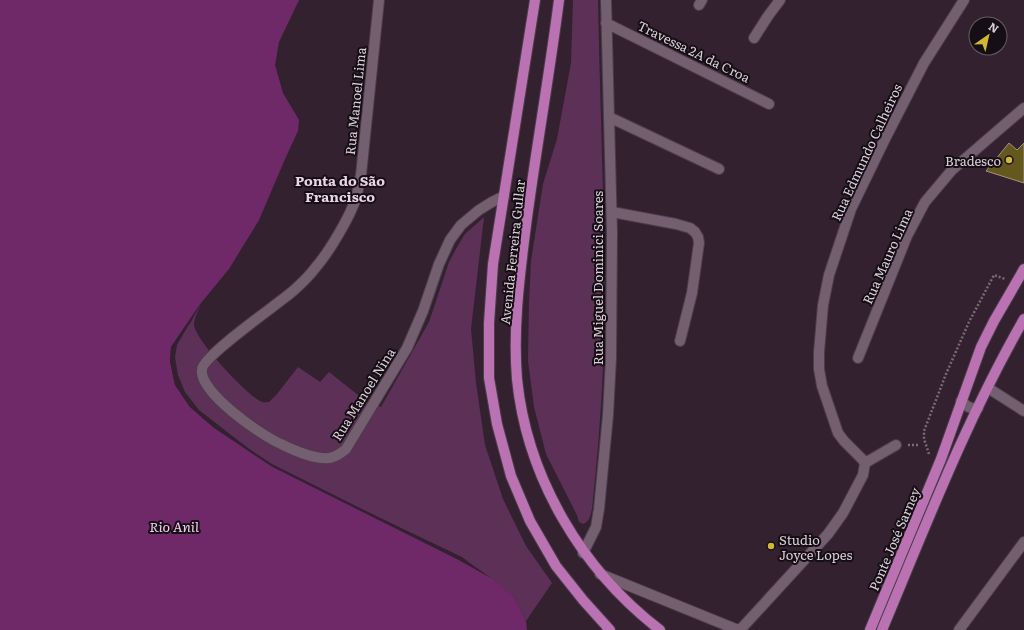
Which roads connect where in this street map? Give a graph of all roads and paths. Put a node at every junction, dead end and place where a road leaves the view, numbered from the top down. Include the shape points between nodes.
1 (379, 0) edge
2 (535, 0) edge
3 (559, 0) edge
4 (606, 0) edge
5 (780, 0) edge
6 (964, 0) edge
7 (606, 23) junction
8 (754, 38) dead end
9 (769, 104) dead end
10 (1024, 108) edge
11 (609, 117) junction
12 (719, 169) dead end
13 (504, 196) junction
14 (612, 212) junction
15 (1024, 269) edge
16 (1016, 283) junction
17 (1024, 319) edge
18 (680, 341) dead end
19 (225, 344) joint
20 (858, 358) dead end
21 (988, 388) junction
22 (962, 401) junction
23 (978, 408) junction
24 (1024, 412) edge
25 (896, 445) dead end
26 (929, 454) dead end
27 (864, 463) junction
28 (1024, 542) edge
29 (583, 553) junction
30 (600, 574) junction
31 (610, 630) edge
32 (660, 630) edge
33 (739, 630) edge
34 (870, 630) edge
35 (882, 630) edge
36 (959, 630) edge

1 - 19 street, Rua Manoel Lima via 361,175 356,199 317,266 294,290
2 - 13 main road, Avenida Ferreira Gullar
3 - 29 main road, Avenida Ferreira Gullar via 518,291 517,379 525,424 539,469 558,511
4 - 7 street, Rua Miguel Dominici Soares
5 - 8 street
6 - 27 street, Rua Edmundo Calheiros via 924,63 868,172 851,209 829,275 823,305 819,352 822,386 838,433
7 - 9 street, Travessa 2A da Croa
7 - 11 street, Rua Miguel Dominici Soares
10 - 20 street, Rua Mauro Lima via 952,170 925,202 907,236
11 - 12 street
11 - 14 street, Rua Miguel Dominici Soares
13 - 19 street, Rua Manoel Nina via 479,210 461,225 450,240 407,348 346,449 332,458 302,454 273,441 240,418 218,398 205,383 202,368
13 - 31 main road, Avenida Ferreira Gullar via 493,264 489,323 489,378 497,424 511,476 530,521 556,566
14 - 18 street via 690,228 698,237 692,294
14 - 29 street, Rua Miguel Dominici Soares via 612,314 608,415 596,527
15 - 16 main road, Ponte José Sarney
16 - 22 main road, Ponte José Sarney via 981,347
16 - 26 path via 994,275 969,322 924,431
17 - 21 main road, Ponte José Sarney
21 - 23 main road, Ponte José Sarney
21 - 24 street
22 - 23 street via 972,409
22 - 34 main road, Ponte José Sarney via 941,459
23 - 35 main road, Ponte José Sarney via 952,463
25 - 27 street
27 - 33 street via 863,475 843,513 828,534
28 - 36 street
29 - 30 main road, Avenida Ferreira Gullar
30 - 32 main road, Avenida Ferreira Gullar via 644,618
30 - 33 street

